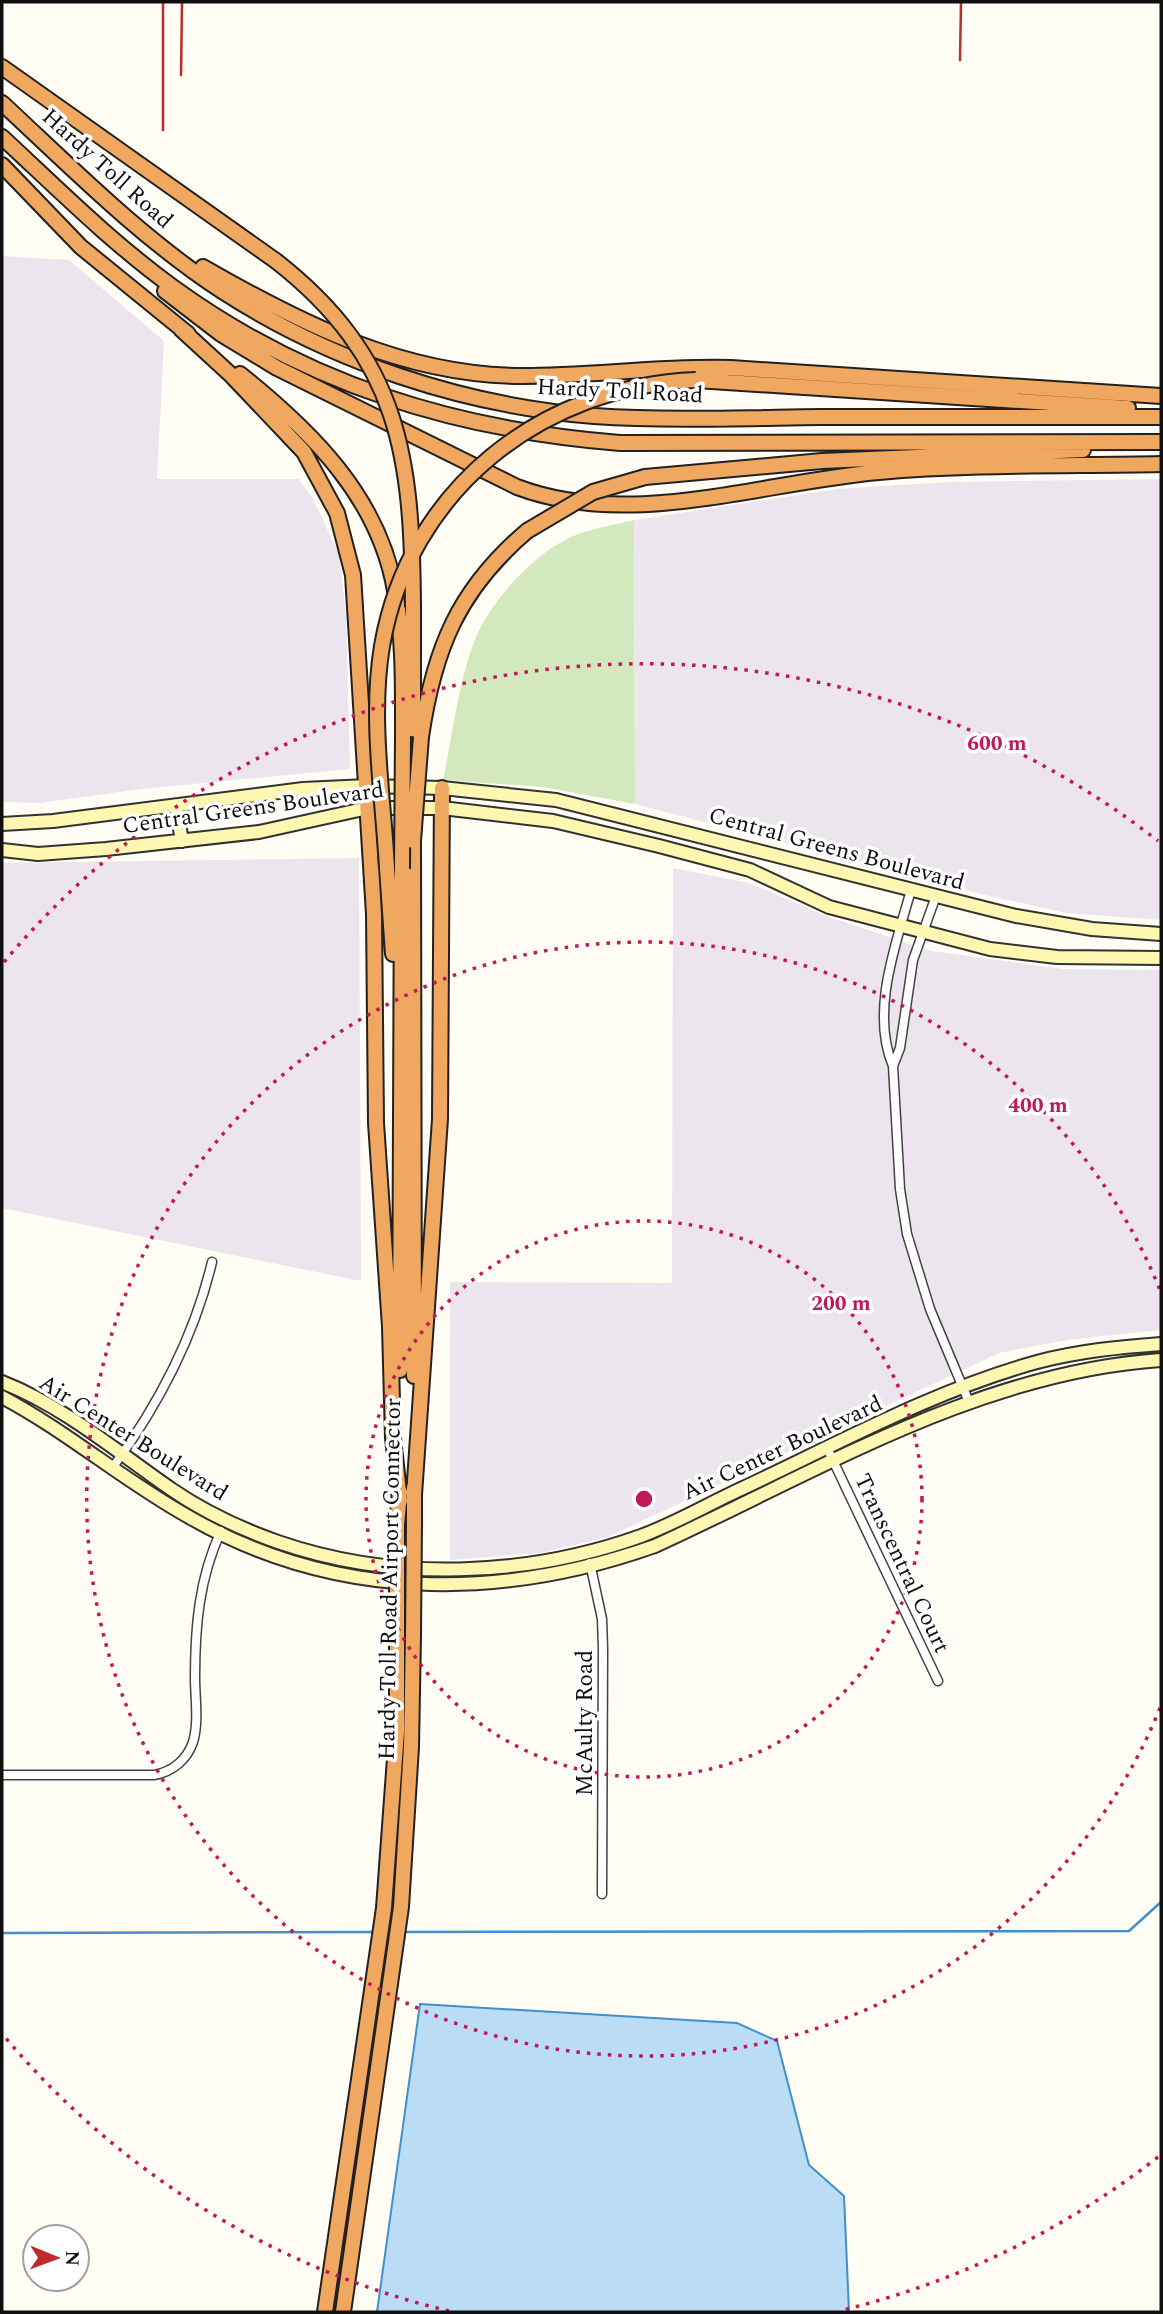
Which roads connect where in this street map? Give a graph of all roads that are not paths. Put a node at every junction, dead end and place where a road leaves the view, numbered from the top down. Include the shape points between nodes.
1 (2, 67) edge
2 (2, 103) edge
3 (2, 137) edge
4 (2, 165) edge
5 (151, 238) junction
6 (120, 245) junction
7 (181, 329) junction
8 (1161, 396) edge
9 (1161, 411) edge
10 (1161, 417) edge
11 (1158, 442) edge
12 (1161, 464) edge
13 (412, 736) junction
14 (367, 786) junction
15 (442, 788) junction
16 (556, 800) junction
17 (176, 806) junction
18 (368, 808) junction
19 (442, 808) junction
20 (553, 821) junction
21 (2, 824) edge
22 (182, 841) junction
23 (2, 850) edge
24 (407, 868) junction
25 (911, 890) junction
26 (936, 896) junction
27 (901, 925) junction
28 (923, 932) junction
29 (1161, 934) edge
30 (1161, 958) edge
31 (893, 1066) junction
32 (401, 1134) junction
33 (212, 1262) dead end
34 (1161, 1344) edge
35 (1114, 1347) junction
36 (1161, 1360) edge
37 (1116, 1363) junction
38 (2, 1382) edge
39 (962, 1387) junction
40 (2, 1398) edge
41 (968, 1402) junction
42 (827, 1448) junction
43 (122, 1454) junction
44 (834, 1462) junction
45 (113, 1467) junction
46 (414, 1495) junction
47 (719, 1499) junction
48 (400, 1500) junction
49 (728, 1513) junction
50 (227, 1521) junction
51 (220, 1534) junction
52 (587, 1553) junction
53 (591, 1567) junction
54 (430, 1569) junction
55 (430, 1585) junction
56 (938, 1681) dead end
57 (2, 1775) edge
58 (603, 1894) dead end
59 (325, 2312) edge
60 (344, 2312) edge

1 - 13 highway, bridge via 276,261 318,297 349,334 392,416 410,490
2 - 5 highway, Hardy Toll Road
3 - 6 highway, Hardy Toll Road
4 - 7 highway via 81,247
5 - 8 highway via 297,319 379,352 455,370 523,376 731,368
5 - 10 highway, Hardy Toll Road via 224,292 313,341 436,388 514,406 624,417
6 - 11 highway, Hardy Toll Road via 174,288 266,345 362,389 478,424 620,443
6 - 12 highway via 169,295 246,351 517,487 558,499 615,507 654,505 881,472
7 - 13 highway via 303,426 335,462 362,505 382,545 395,588
7 - 14 highway via 288,433 317,473 337,513 355,592
9 - 32 highway, bridge via 696,380 645,384 612,391 545,419 469,476 419,542 392,607 379,670 378,728
11 - 13 highway, bridge via 1058,453 822,461 645,477 593,492 527,531 495,560 459,608 442,644
13 - 24 highway, bridge
13 - 24 highway, Hardy Toll Road Airport Connector, bridge via 413,841
14 - 15 street, Central Greens Boulevard
14 - 17 street, Central Greens Boulevard via 303,789
14 - 18 highway
15 - 16 street, Central Greens Boulevard
15 - 19 highway
16 - 20 street
16 - 25 street, Central Greens Boulevard
17 - 21 street, Central Greens Boulevard
17 - 22 street
18 - 19 street, Central Greens Boulevard
18 - 22 street, Central Greens Boulevard via 259,832
18 - 48 highway via 375,946 376,1124
19 - 20 street, Central Greens Boulevard
19 - 46 highway via 440,1119
20 - 27 street, Central Greens Boulevard via 736,866 830,907
22 - 23 street, Central Greens Boulevard via 38,854
24 - 32 highway
24 - 46 highway, Hardy Toll Road Airport Connector
25 - 26 street, Central Greens Boulevard
25 - 27 street
26 - 28 street
26 - 29 street, Central Greens Boulevard via 1066,924
27 - 28 street, Central Greens Boulevard
27 - 31 street via 885,1002 886,1047
28 - 30 street, Central Greens Boulevard via 1020,954
28 - 31 street
31 - 39 street via 907,1234 925,1298
32 - 48 highway, Hardy Toll Road Airport Connector
33 - 43 street via 182,1353
34 - 35 street, Air Center Boulevard
35 - 37 street
35 - 39 street, Air Center Boulevard via 1038,1362
36 - 37 street, Air Center Boulevard
37 - 41 street, Air Center Boulevard via 1039,1379
38 - 43 street, Air Center Boulevard via 68,1415
39 - 41 street
39 - 42 street, Air Center Boulevard
40 - 45 street, Air Center Boulevard
41 - 44 street, Air Center Boulevard
42 - 44 street, Transcentral Court
42 - 47 street, Air Center Boulevard
43 - 45 street
43 - 50 street, Air Center Boulevard
44 - 49 street, Air Center Boulevard
44 - 56 street, Transcentral Court
45 - 51 street, Air Center Boulevard
46 - 60 highway, Hardy Toll Road Airport Connector, bridge via 411,1747 401,1907
47 - 49 street
47 - 52 street, Air Center Boulevard via 644,1535
48 - 59 highway, Hardy Toll Road Airport Connector, bridge via 397,1731 384,1908
49 - 53 street, Air Center Boulevard via 654,1546
50 - 51 street
50 - 54 street, Air Center Boulevard via 337,1558
51 - 55 street, Air Center Boulevard via 302,1565 355,1577
51 - 57 street via 200,1594 194,1733 181,1762 163,1773
52 - 53 street, McAulty Road
52 - 54 street, Air Center Boulevard via 518,1566
53 - 55 street, Air Center Boulevard via 493,1584
53 - 58 street, McAulty Road via 602,1619
54 - 55 street

